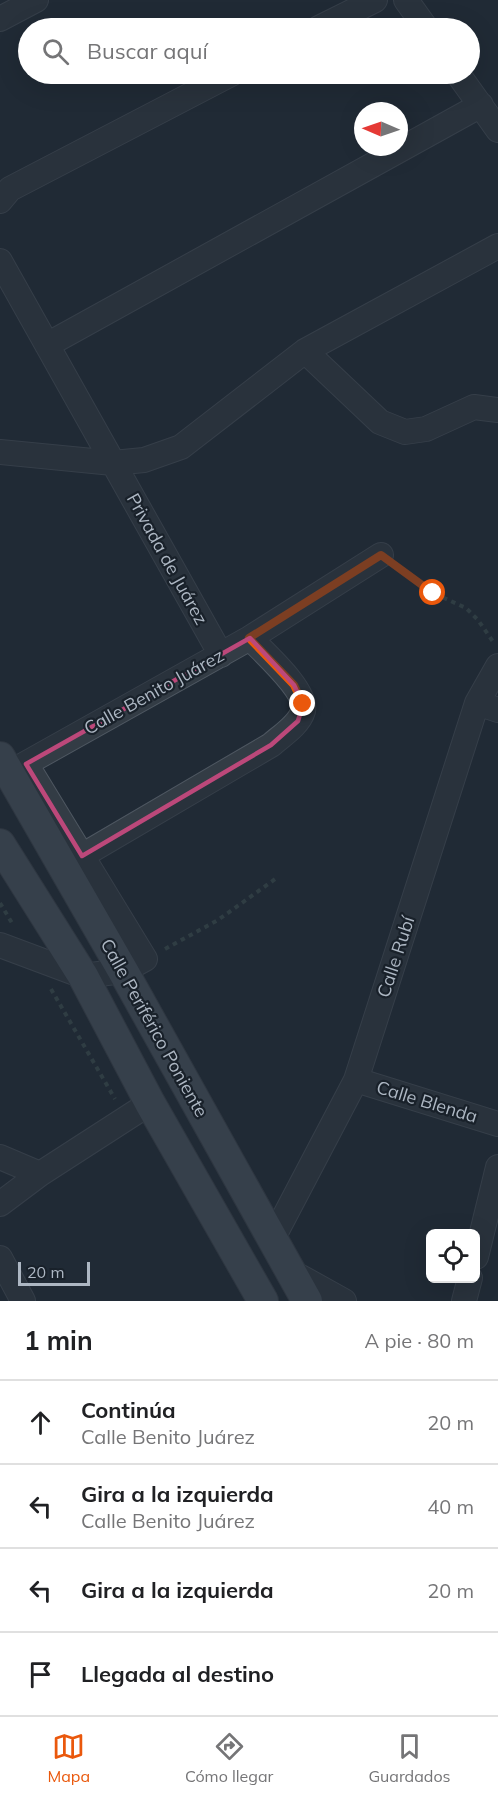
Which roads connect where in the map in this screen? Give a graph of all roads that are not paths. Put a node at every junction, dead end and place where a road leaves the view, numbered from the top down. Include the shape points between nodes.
1 (36, 0) edge
2 (375, 0) edge
3 (406, 0) edge
4 (339, 18) edge
5 (419, 18) edge
6 (0, 19) edge
7 (212, 84) edge
8 (465, 84) edge
9 (481, 105) junction
10 (498, 130) edge
11 (0, 201) edge
12 (498, 246) edge
13 (0, 261) edge
14 (47, 345) junction
15 (305, 351) junction
16 (498, 410) edge
17 (0, 452) edge
18 (113, 463) junction
19 (381, 555) road end
20 (249, 638) junction
21 (221, 655) junction
22 (498, 666) edge
23 (487, 706) edge
24 (12, 764) edge
25 (0, 844) edge
26 (72, 861) junction
27 (0, 945) edge
28 (134, 965) junction
29 (83, 976) junction
30 (357, 1080) junction
31 (150, 1103) junction
32 (498, 1124) edge
33 (0, 1157) edge
34 (498, 1167) edge
35 (40, 1174) junction
36 (0, 1204) edge
37 (272, 1240) junction
38 (480, 1241) edge
39 (0, 1258) edge
40 (288, 1270) junction
41 (469, 1283) edge
42 (23, 1301) edge
43 (263, 1301) edge
44 (307, 1301) edge
45 (345, 1301) edge
46 (464, 1301) edge

1 - 6 street
2 - 4 street
3 - 5 street
7 - 11 street via 10,189
8 - 9 street
9 - 10 street
9 - 14 street
12 - 15 street
13 - 14 street, Privada de Juárez
14 - 18 street, Privada de Juárez
15 - 16 street via 380,422 405,432 426,429 474,407
15 - 18 street via 181,447 144,460
17 - 18 street
18 - 21 street, Privada de Juárez
19 - 20 street, Calle Benito Juárez
20 - 21 street, Calle Benito Juárez
20 - 26 street via 294,685 303,704 298,721 271,745
21 - 24 street, Calle Benito Juárez
22 - 23 street, Calle Rubí
23 - 30 street, Calle Rubí
24 - 26 main road, Calle Periférico Poniente
25 - 29 main road, Calle Periférico Poniente
26 - 28 main road, Calle Periférico Poniente
27 - 29 street
28 - 29 street
28 - 37 main road, Calle Periférico Poniente
29 - 31 main road, Calle Periférico Poniente
30 - 32 street, Calle Blenda
30 - 37 street, Calle Rubí
31 - 35 street
31 - 43 main road, Calle Periférico Poniente
33 - 35 street
34 - 38 street
35 - 36 street
37 - 40 main road, Calle Periférico Poniente
39 - 42 street
40 - 44 main road, Calle Periférico Poniente
40 - 45 street
41 - 46 street

